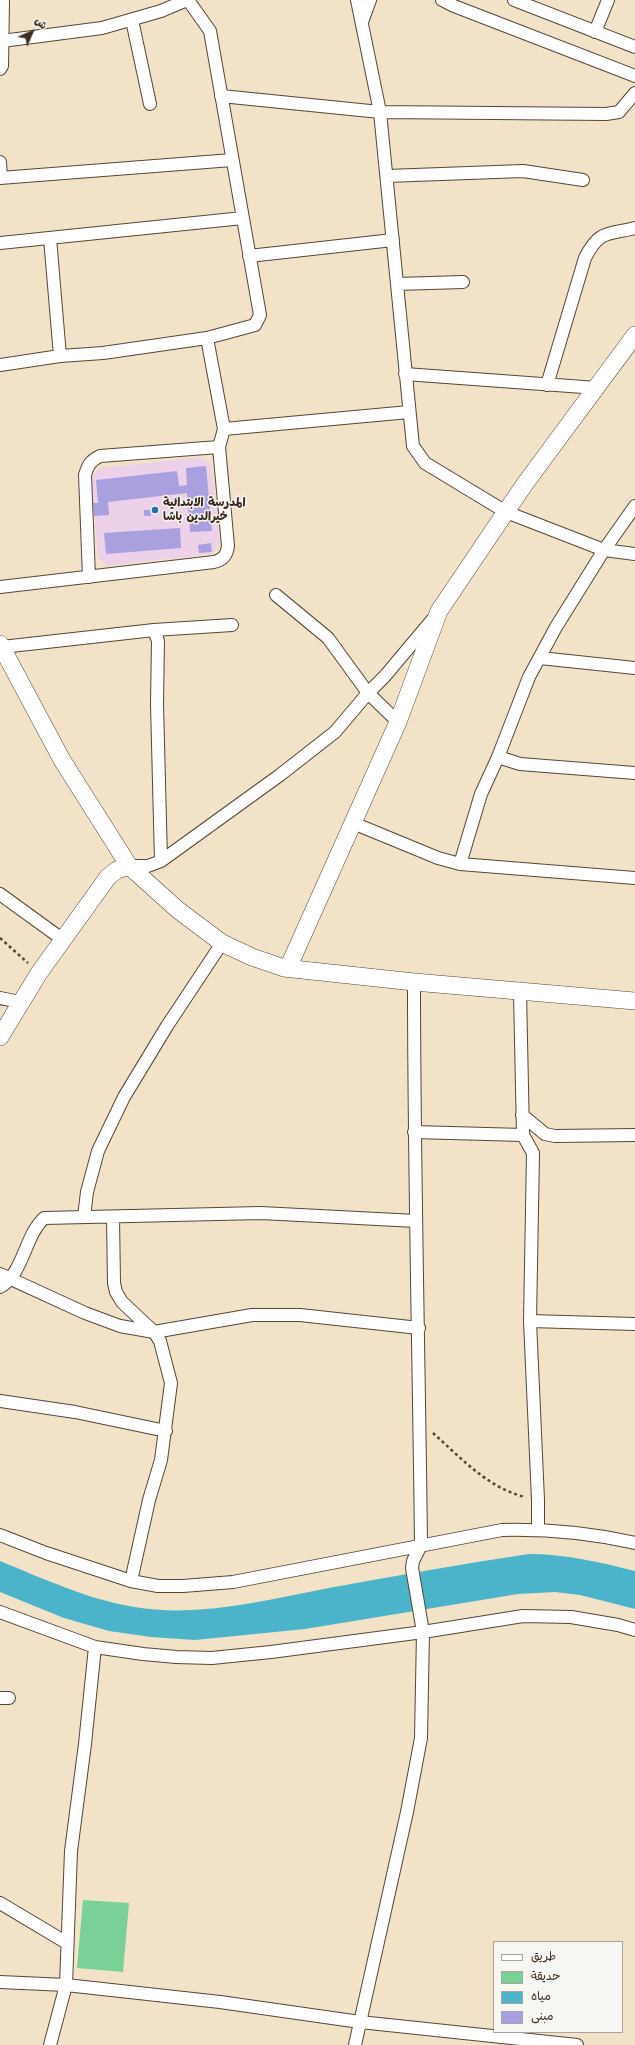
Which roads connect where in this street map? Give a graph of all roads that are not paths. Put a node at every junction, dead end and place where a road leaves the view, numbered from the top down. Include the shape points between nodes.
1 (3, 0) edge
2 (188, 0) edge
3 (357, 0) edge
4 (370, 0) edge
5 (442, 0) edge
6 (514, 0) edge
7 (608, 0) edge
8 (132, 20) junction
9 (362, 23) junction
10 (595, 32) junction
11 (2, 41) junction
12 (635, 47) edge
13 (0, 68) edge
14 (635, 76) edge
15 (635, 93) edge
16 (221, 96) junction
17 (150, 104) dead end
18 (380, 112) junction
19 (232, 160) junction
20 (0, 162) edge
21 (387, 176) junction
22 (0, 178) edge
23 (583, 180) dead end
24 (243, 218) junction
25 (635, 228) edge
26 (50, 238) junction
27 (392, 240) junction
28 (0, 243) edge
29 (249, 256) junction
30 (464, 282) dead end
31 (397, 284) junction
32 (635, 335) edge
33 (207, 338) junction
34 (60, 356) junction
35 (0, 365) edge
36 (405, 374) junction
37 (547, 385) junction
38 (596, 388) junction
39 (409, 412) junction
40 (224, 429) junction
41 (219, 447) junction
42 (635, 506) edge
43 (506, 512) junction
44 (604, 550) junction
45 (635, 554) edge
46 (89, 577) junction
47 (0, 587) edge
48 (276, 595) dead end
49 (440, 611) junction
50 (232, 625) dead end
51 (154, 630) junction
52 (1, 646) edge
53 (540, 658) junction
54 (635, 668) edge
55 (368, 693) junction
56 (398, 722) junction
57 (498, 757) junction
58 (635, 773) edge
59 (353, 822) junction
60 (161, 861) junction
61 (460, 864) junction
62 (128, 866) junction
63 (635, 878) edge
64 (0, 894) edge
65 (62, 939) junction
66 (222, 943) junction
67 (288, 968) junction
68 (414, 982) junction
69 (520, 992) junction
70 (0, 998) edge
71 (635, 1001) edge
72 (20, 1002) junction
73 (0, 1037) edge
74 (522, 1115) junction
75 (414, 1132) junction
76 (523, 1135) junction
77 (635, 1135) edge
78 (84, 1217) junction
79 (112, 1217) junction
80 (416, 1222) junction
81 (3, 1282) edge
82 (0, 1290) edge
83 (530, 1320) junction
84 (635, 1324) edge
85 (419, 1328) junction
86 (154, 1332) junction
87 (0, 1402) edge
88 (166, 1431) junction
89 (538, 1529) junction
90 (0, 1535) edge
91 (635, 1543) edge
92 (421, 1545) junction
93 (131, 1581) junction
94 (0, 1612) edge
95 (635, 1630) edge
96 (423, 1632) junction
97 (95, 1646) junction
98 (0, 1903) edge
99 (67, 1942) junction
100 (0, 1982) edge
101 (66, 1984) junction
102 (360, 2022) junction
103 (50, 2045) edge
104 (355, 2045) edge
105 (577, 2045) edge

1 - 11 street
2 - 8 street
2 - 16 street via 210,31
3 - 9 street
4 - 9 street
5 - 14 street
6 - 10 street
7 - 10 street
8 - 11 street via 102,28
8 - 17 street
9 - 18 street
10 - 12 street
11 - 13 street
15 - 18 street via 619,112 606,114
16 - 18 street
16 - 19 street
18 - 21 street
19 - 22 street
19 - 24 street
20 - 22 street
21 - 23 street via 524,171
21 - 27 street
24 - 26 street
24 - 29 street
25 - 37 street via 606,234 593,242 585,258
26 - 28 street
26 - 34 street
27 - 29 street
27 - 31 street
29 - 33 street via 260,315 258,322
30 - 31 street
31 - 36 street
32 - 38 street
33 - 34 street via 103,353
33 - 40 street
34 - 35 street
36 - 37 street
36 - 39 street
37 - 38 street
38 - 43 street
39 - 40 street
39 - 43 street via 413,446 425,463
40 - 41 street
41 - 46 street via 100,456 88,464 85,475
41 - 46 street via 228,546 223,559
42 - 44 street
43 - 44 street
43 - 49 street
44 - 45 street
44 - 53 street via 556,627
46 - 47 street
48 - 55 street via 328,638
49 - 55 street
49 - 56 street
50 - 51 street
51 - 52 street
51 - 60 street via 158,641
52 - 62 street via 62,760
53 - 54 street
53 - 57 street via 529,677
55 - 56 street
55 - 60 street via 335,732
56 - 59 street
57 - 58 street via 520,764
57 - 61 street via 482,794
59 - 61 street via 438,858
59 - 67 street
60 - 62 street via 148,866
61 - 63 street
62 - 65 street via 108,877
62 - 66 street via 178,910
64 - 65 street
65 - 72 street
66 - 67 street via 252,958
66 - 78 street via 124,1097 98,1151 87,1192
67 - 68 street
68 - 69 street
68 - 75 street
69 - 71 street
69 - 74 street
70 - 72 street
72 - 73 street
74 - 76 street
74 - 77 street via 545,1134 555,1136
75 - 76 street
75 - 80 street
76 - 83 street via 533,1153
78 - 79 street
78 - 81 street via 44,1218 36,1226
79 - 80 street via 261,1213
79 - 86 street via 116,1292 122,1302
80 - 85 street
81 - 82 street
81 - 86 street via 120,1326
83 - 84 street
83 - 89 street
85 - 86 street via 300,1315 252,1315
85 - 92 street
86 - 88 street via 160,1341 171,1383
87 - 88 street via 75,1412
88 - 93 street
89 - 91 street via 600,1535
89 - 92 street via 502,1530
90 - 93 street
92 - 93 street via 233,1582 164,1586
92 - 96 street via 412,1568
94 - 97 street
95 - 96 street via 571,1617 523,1616
96 - 97 street via 212,1658 143,1654
96 - 102 street via 421,1738
97 - 99 street via 71,1851
98 - 99 street
99 - 101 street
100 - 101 street
101 - 102 street
101 - 103 street
102 - 104 street
102 - 105 street

